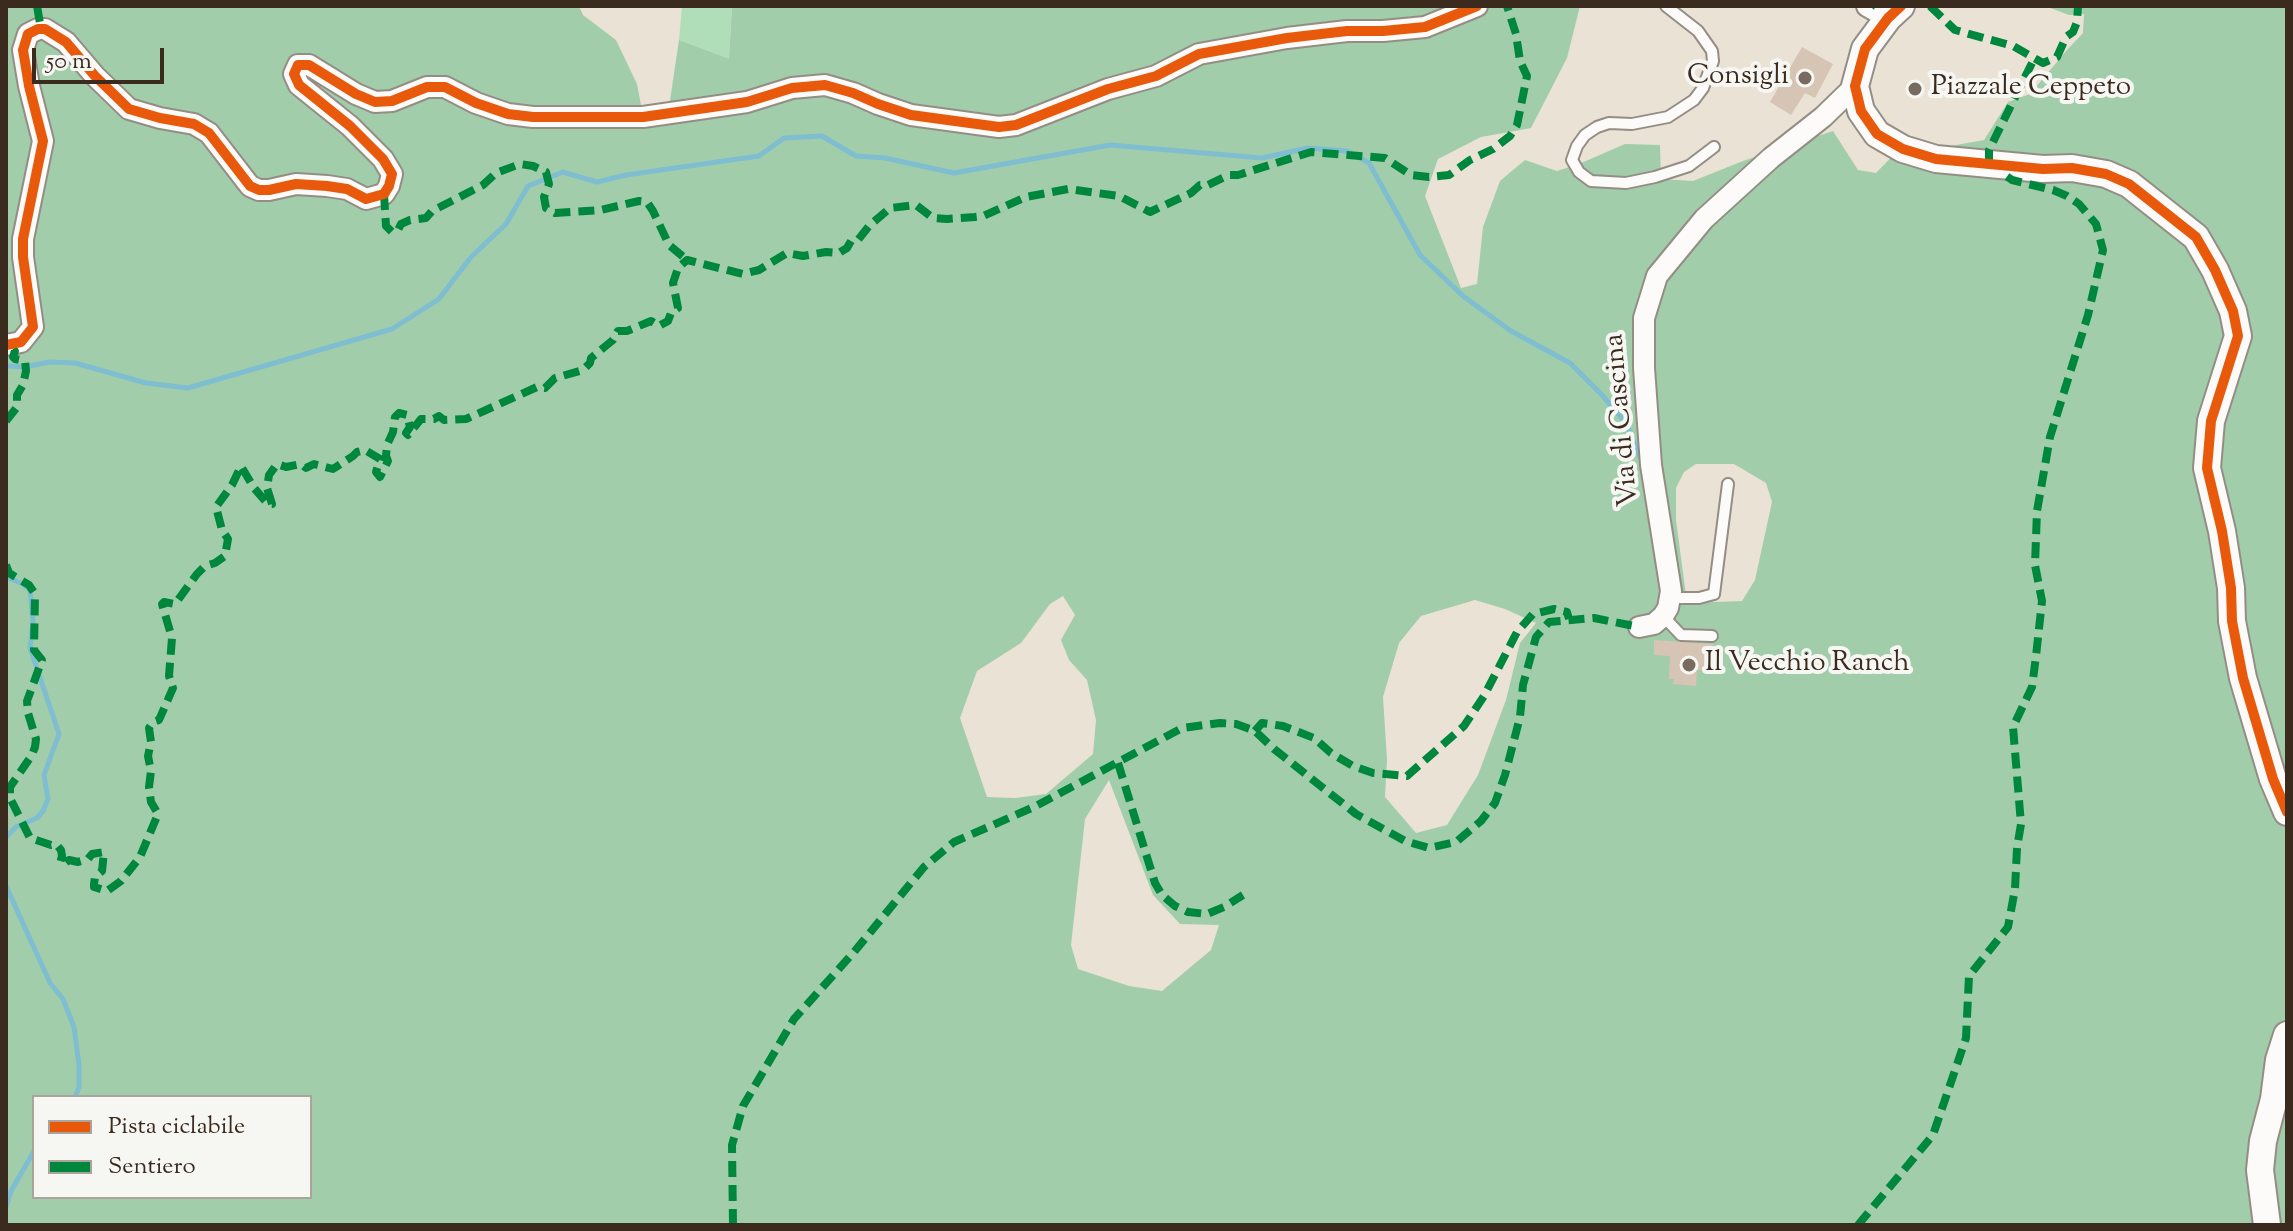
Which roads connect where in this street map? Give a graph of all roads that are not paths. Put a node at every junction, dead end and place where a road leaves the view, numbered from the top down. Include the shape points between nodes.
1 (1477, 6) edge
2 (1666, 6) edge
3 (1885, 10) edge
4 (1855, 86) junction
5 (1714, 147) dead end
6 (6, 345) edge
7 (1728, 484) dead end
8 (1666, 607) junction
9 (1639, 627) dead end
10 (1712, 636) dead end
11 (2287, 812) edge
12 (2287, 1035) edge
13 (2267, 1225) edge

1 - 6 street via 1425,27 1347,31 1199,54 1156,76 999,127 911,115 825,85 643,117 533,117 508,114 445,87 375,102 309,65 298,65 294,74 299,85 350,126 392,174 384,194 366,199 327,186 250,186 209,133 194,124 129,109 66,42 38,29 28,34 23,50 43,141 23,239 33,327 21,342
2 - 5 lane via 1698,31 1712,51 1703,88 1668,117 1597,127 1585,135 1572,160 1591,181 1626,183 1689,166
3 - 4 street via 1865,49
4 - 8 street, Via di Cascina via 1704,219 1657,276 1644,318 1644,368 1651,465 1670,575
4 - 11 street via 1861,111 1877,134 1903,149 1967,164 2106,174 2129,184 2196,237 2233,311 2238,336 2211,421 2207,468 2222,531 2243,678
7 - 8 lane via 1714,594
8 - 9 street via 1654,624
8 - 10 lane via 1681,635
12 - 13 street via 2263,1141 2260,1170

